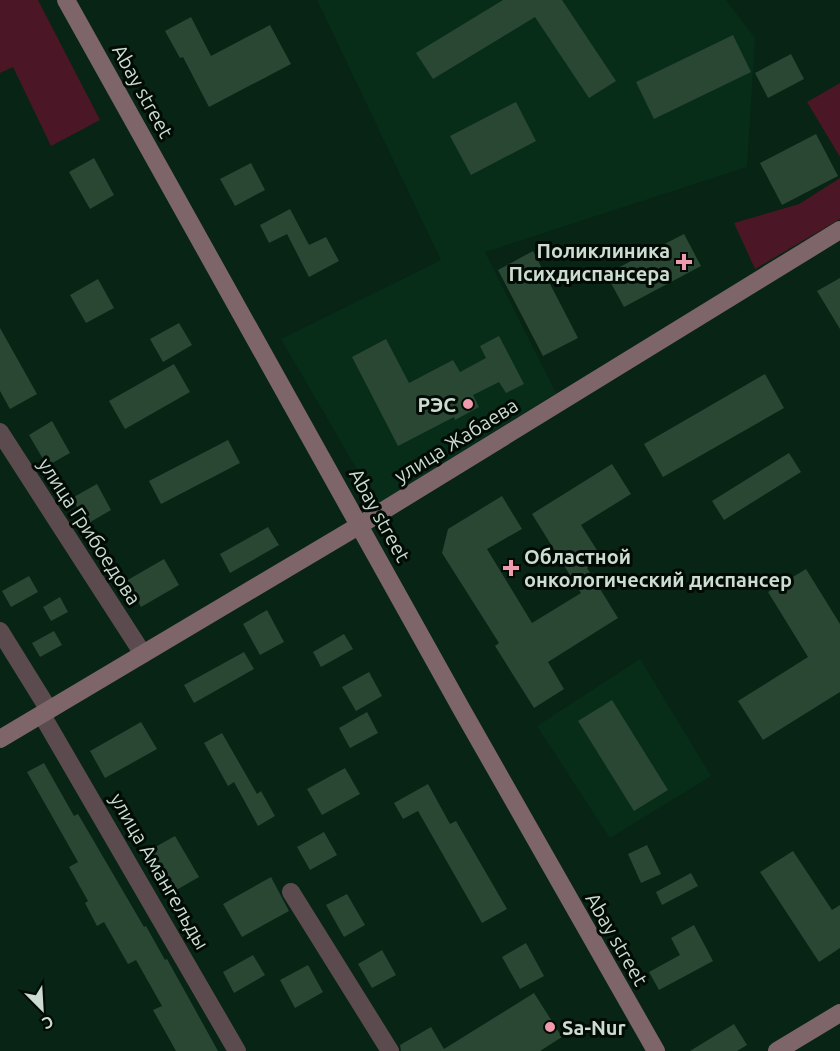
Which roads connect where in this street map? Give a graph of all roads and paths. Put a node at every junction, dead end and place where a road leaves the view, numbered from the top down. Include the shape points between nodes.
1 (66, 0) edge
2 (840, 230) edge
3 (0, 432) edge
4 (360, 525) junction
5 (0, 631) edge
6 (143, 654) junction
7 (46, 712) junction
8 (0, 740) edge
9 (291, 892) dead end
10 (840, 1013) edge
11 (237, 1051) edge
12 (390, 1051) edge
13 (656, 1051) edge
14 (777, 1051) edge

1 - 4 street, Abay street
2 - 4 street, улица Жабаева
3 - 6 street, улица Грибоедова
4 - 6 street, улица Жабаева
4 - 13 street, Abay street
5 - 7 street, улица Амангельды
6 - 7 street, улица Жабаева
7 - 8 street, улица Жабаева
7 - 11 street, улица Амангельды
9 - 12 street
10 - 14 street

